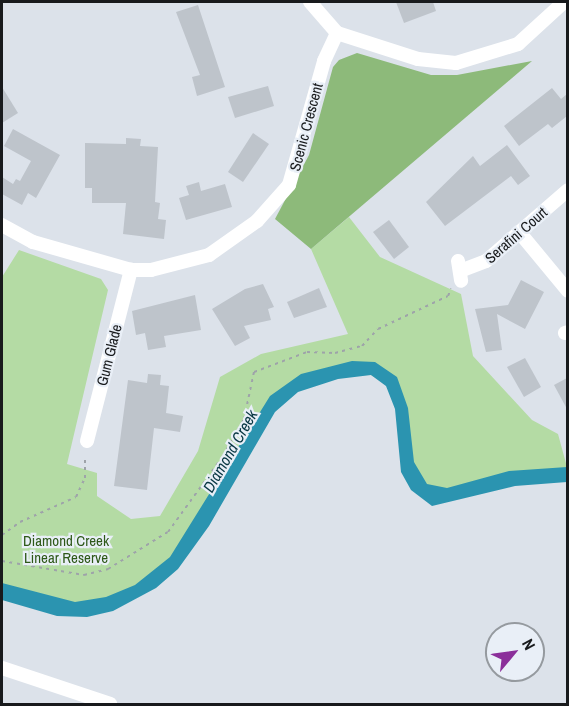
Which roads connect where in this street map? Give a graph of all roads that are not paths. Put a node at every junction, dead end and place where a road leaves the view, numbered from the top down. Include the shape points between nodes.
1 (310, 2) edge
2 (564, 2) edge
3 (337, 33) junction
4 (567, 189) edge
5 (2, 225) edge
6 (520, 233) junction
7 (131, 270) junction
8 (460, 271) road end
9 (567, 291) edge
10 (87, 441) road end
11 (2, 668) edge
12 (110, 705) edge

1 - 3 street
2 - 3 street via 518,44 456,63 418,59
3 - 7 street, Scenic Crescent via 324,61 297,165 275,202 209,255 161,268
4 - 6 street, Serafini Court
5 - 7 street, Scenic Crescent via 44,246
6 - 8 street, Serafini Court via 480,265
6 - 9 street
7 - 10 street, Gum Glade
11 - 12 street

